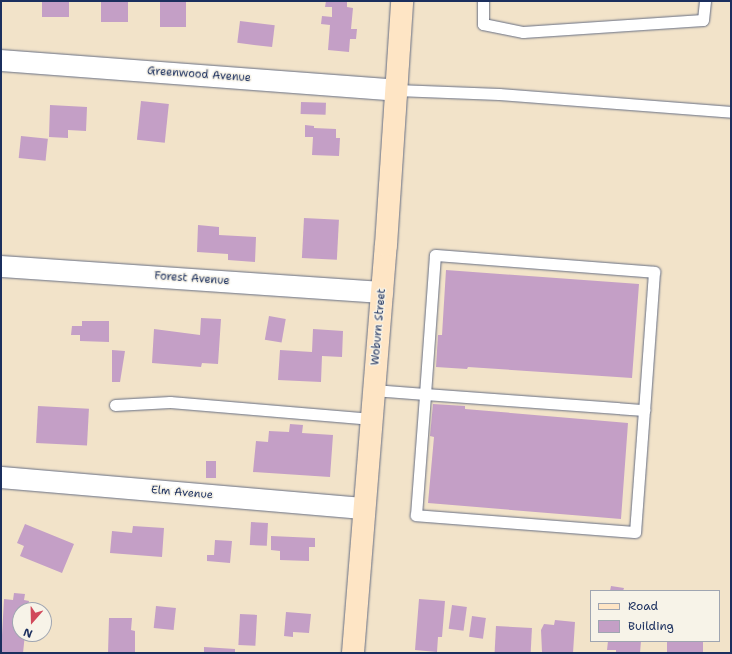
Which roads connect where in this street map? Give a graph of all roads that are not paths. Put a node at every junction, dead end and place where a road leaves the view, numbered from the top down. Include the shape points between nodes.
1 (402, 1) edge
2 (483, 1) edge
3 (705, 1) edge
4 (1, 60) edge
5 (396, 90) junction
6 (731, 112) edge
7 (1, 266) edge
8 (382, 292) junction
9 (373, 390) junction
10 (425, 394) junction
11 (115, 405) dead end
12 (644, 410) junction
13 (372, 418) junction
14 (1, 477) edge
15 (364, 508) junction
16 (353, 653) edge

1 - 5 main road, Woburn Street
2 - 3 lane via 483,24 523,32 703,20
4 - 5 street, Greenwood Avenue
5 - 6 lane via 499,94
5 - 8 main road, Woburn Street
7 - 8 street, Forest Avenue
8 - 9 main road, Woburn Street
9 - 10 lane
9 - 13 main road, Woburn Street
10 - 12 lane
10 - 12 lane via 416,515 635,532
10 - 12 lane via 435,255 600,267 654,272
11 - 13 lane via 170,402
13 - 15 main road, Woburn Street
14 - 15 street, Elm Avenue
15 - 16 main road, Woburn Street

